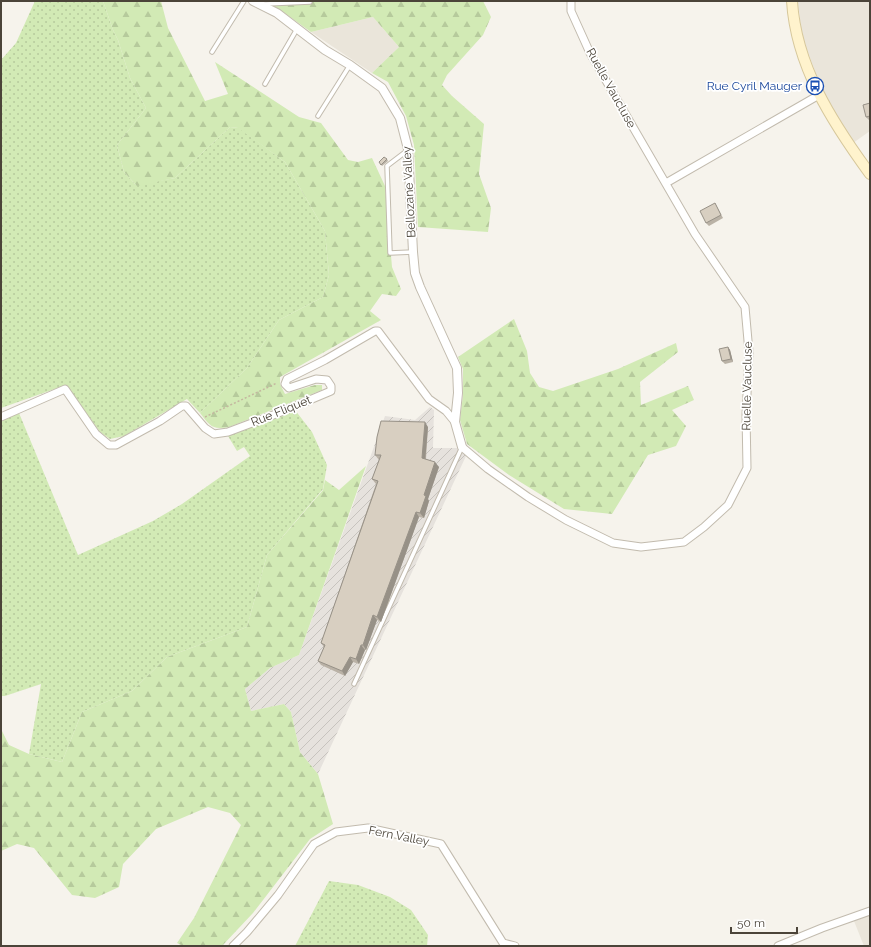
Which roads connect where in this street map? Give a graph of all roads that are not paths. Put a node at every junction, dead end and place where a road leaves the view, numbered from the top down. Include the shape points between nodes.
1 (244, 1) edge
2 (571, 1) edge
3 (792, 1) edge
4 (310, 2) dead end
5 (256, 3) edge
6 (297, 29) junction
7 (212, 52) dead end
8 (350, 65) junction
9 (265, 84) dead end
10 (819, 95) junction
11 (318, 116) dead end
12 (408, 149) junction
13 (870, 174) edge
14 (666, 183) junction
15 (412, 252) junction
16 (1, 417) edge
17 (454, 422) junction
18 (462, 448) junction
19 (354, 684) dead end
20 (870, 911) edge
21 (233, 946) edge
22 (515, 946) edge
23 (778, 946) edge

1 - 7 lane
2 - 14 street, Ruelle Vaucluse via 571,11 590,53
3 - 10 main road via 793,18 800,45
4 - 5 lane
5 - 6 street, Bellozane Valley via 277,13
6 - 8 street, Bellozane Valley via 324,50
6 - 9 lane
8 - 11 lane
8 - 12 street, Bellozane Valley via 382,88 400,118
10 - 13 main road via 832,120
10 - 14 street
12 - 15 street, Bellozane Valley
12 - 15 lane via 387,166 390,253
14 - 18 street, Ruelle Vaucluse via 695,234 745,307 749,352 747,468 728,505 684,542 641,547 613,543 566,520 528,497
15 - 17 street, Bellozane Valley via 420,287 457,368 458,393
16 - 17 street, Rue Fliquet via 65,389 96,434 109,445 116,445 182,406 186,406 204,428 214,434 228,432 331,391 327,380 316,379 289,388 285,384 287,379 378,331 429,399 446,411
17 - 18 street, Bellozane Valley
18 - 19 lane
20 - 23 street
21 - 22 street, Fern Valley via 278,895 314,844 336,832 368,828 441,844 503,942

